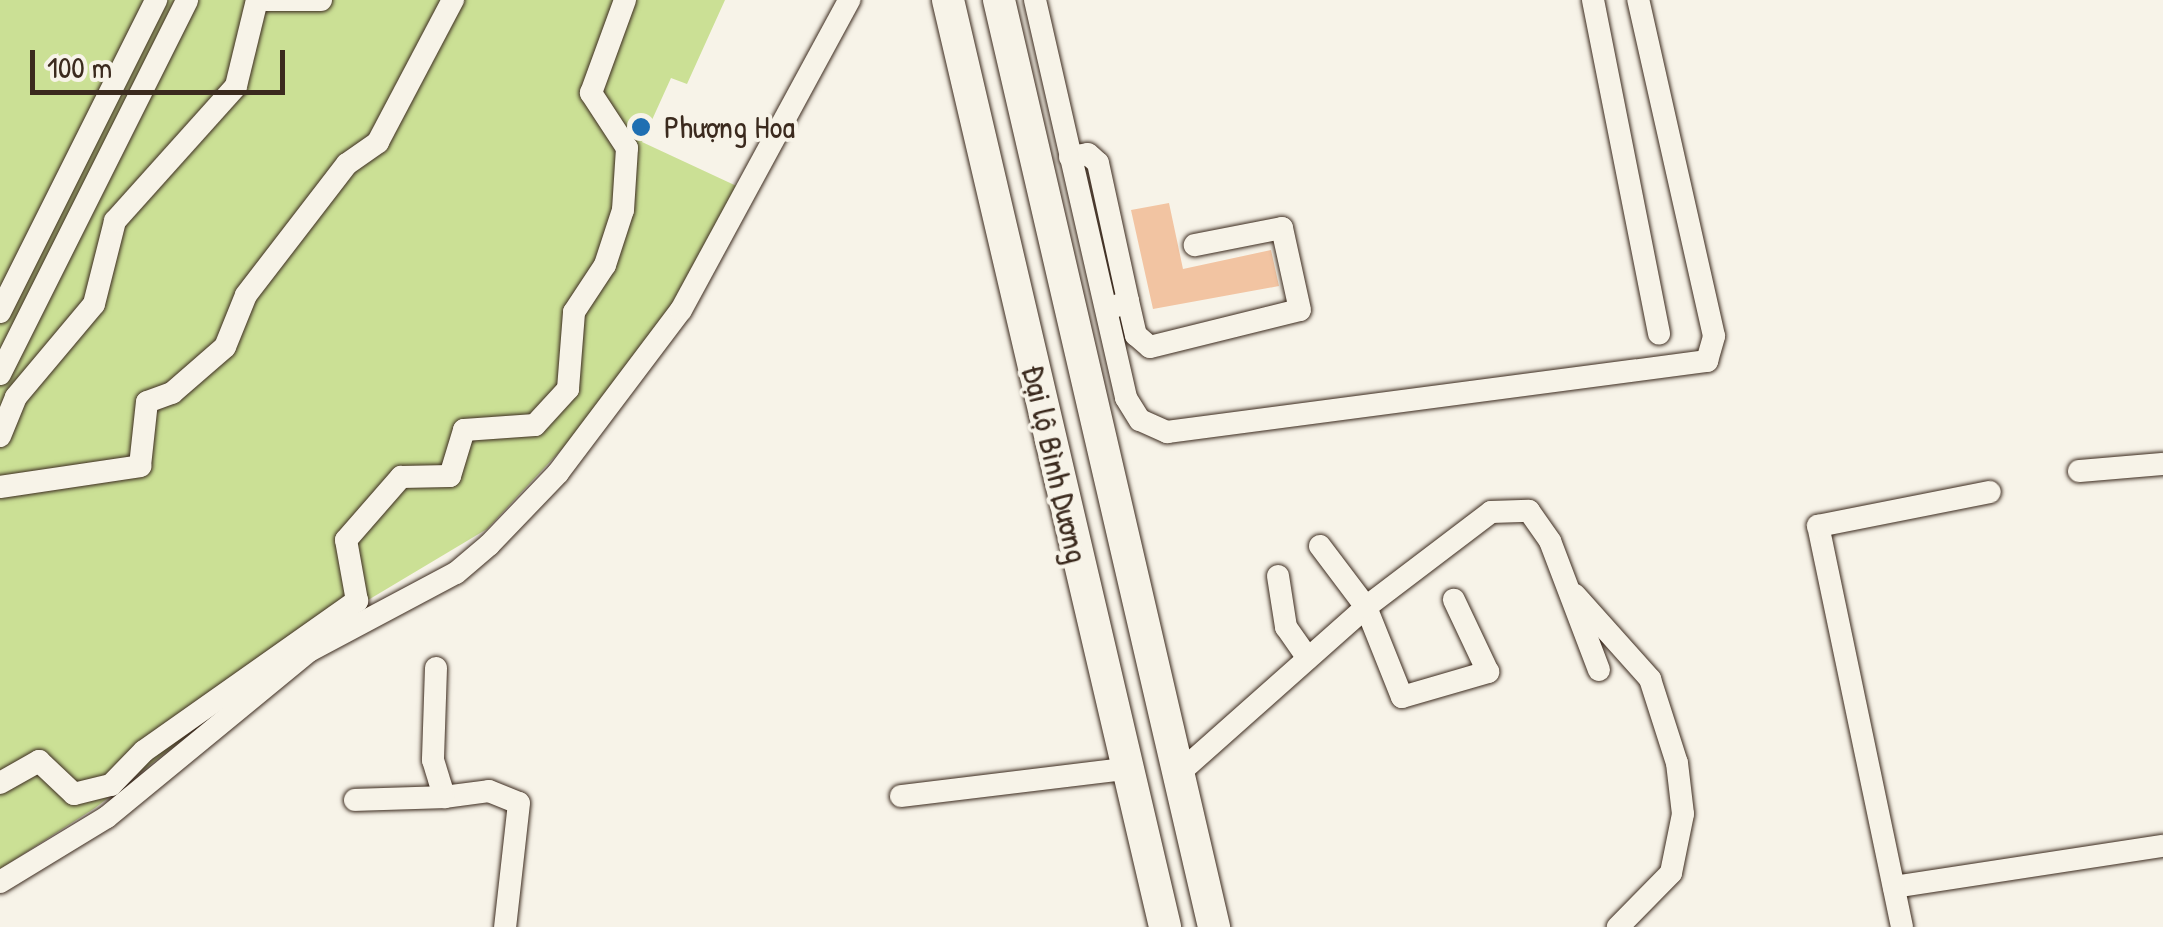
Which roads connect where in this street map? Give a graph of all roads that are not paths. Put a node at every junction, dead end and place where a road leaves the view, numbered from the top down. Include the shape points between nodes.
1 (156, 0) edge
2 (187, 0) edge
3 (257, 0) edge
4 (321, 0) edge
5 (453, 0) edge
6 (626, 0) edge
7 (849, 0) edge
8 (948, 0) edge
9 (999, 0) edge
10 (1035, 0) edge
11 (1593, 0) edge
12 (1638, 0) edge
13 (1657, 83) junction
14 (1614, 92) junction
15 (1070, 158) junction
16 (70, 172) junction
17 (95, 184) junction
18 (1196, 244) dead end
19 (1128, 301) junction
20 (1105, 310) junction
21 (0, 312) edge
22 (1658, 334) dead end
23 (1117, 363) junction
24 (0, 374) edge
25 (0, 436) edge
26 (2163, 464) edge
27 (2079, 471) dead end
28 (1104, 479) junction
29 (0, 487) edge
30 (1990, 492) dead end
31 (1320, 546) dead end
32 (1278, 576) dead end
33 (1572, 593) junction
34 (1454, 600) dead end
35 (1366, 607) junction
36 (1308, 658) junction
37 (436, 668) dead end
38 (1599, 670) dead end
39 (1126, 769) junction
40 (1178, 774) junction
41 (0, 783) edge
42 (900, 796) dead end
43 (444, 797) junction
44 (355, 800) dead end
45 (2163, 846) edge
46 (0, 882) edge
47 (1894, 887) junction
48 (506, 927) edge
49 (1165, 927) edge
50 (1214, 927) edge
51 (1618, 927) edge
52 (1902, 927) edge

1 - 16 street
2 - 17 street
3 - 4 street
3 - 25 street via 236,86 115,221 94,304 16,397
5 - 29 street via 378,142 346,164 246,295 225,347 172,393 146,402 140,466
6 - 41 street via 591,93 627,148 623,210 605,265 574,312 570,386 535,425 464,430 450,476 401,477 346,540 357,601 111,785 74,794 39,761
7 - 46 street via 681,310 558,472 489,545 456,573 309,651 106,817
8 - 39 highway, Đại lộ Bình Dương
9 - 28 highway, Đại lộ Bình Dương
10 - 15 street
11 - 14 street
12 - 13 street
13 - 14 street
13 - 23 street via 1714,336 1699,366 1167,432 1132,410
14 - 22 street
15 - 19 street via 1088,154 1098,163
15 - 20 street
16 - 17 street
16 - 21 street
17 - 24 street
18 - 19 street via 1282,228 1300,310 1150,346 1136,335
19 - 20 street
20 - 23 street
23 - 28 street
26 - 27 street
28 - 40 highway, Đại lộ Bình Dương
30 - 47 street via 1818,526
31 - 35 street
32 - 36 street via 1286,628
33 - 35 street via 1550,540 1529,511 1514,508 1490,512
33 - 38 street
33 - 51 street via 1650,679 1677,762 1683,814 1671,873
34 - 35 street via 1488,672 1410,700
35 - 36 street
36 - 40 street
37 - 43 street via 433,760
39 - 42 street
39 - 49 highway, Đại lộ Bình Dương
40 - 50 highway, Đại lộ Bình Dương
43 - 44 street
43 - 48 street via 488,791 519,803
45 - 47 street
47 - 52 street

